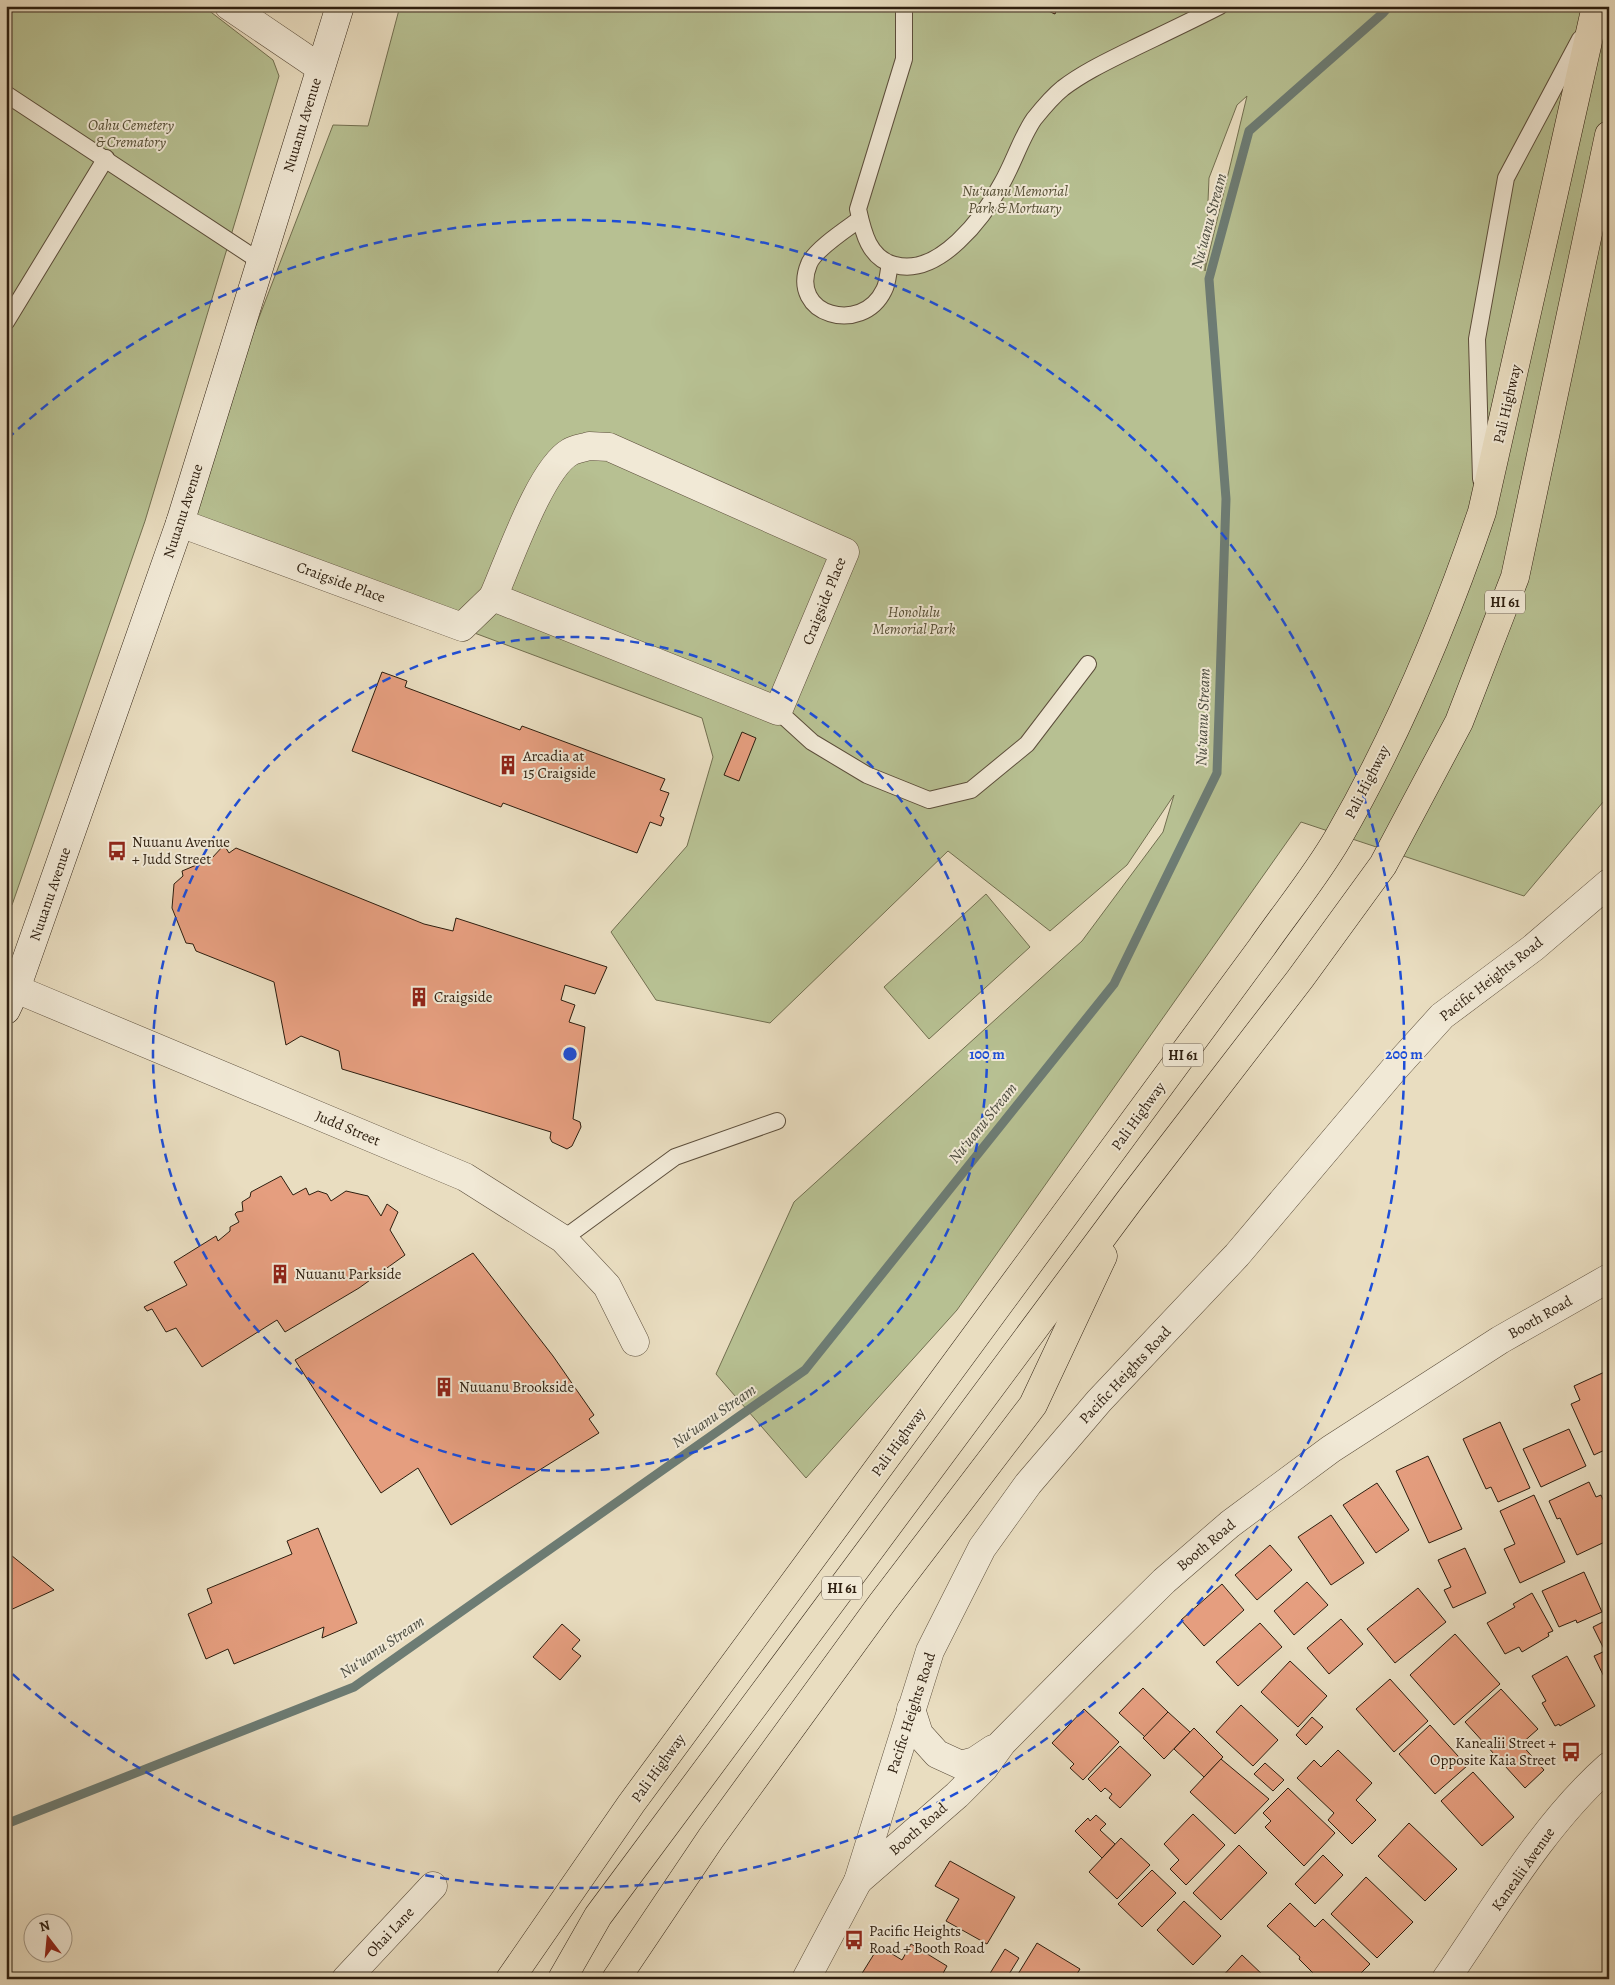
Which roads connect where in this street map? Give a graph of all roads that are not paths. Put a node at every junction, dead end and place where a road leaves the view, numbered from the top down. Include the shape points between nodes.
1 (228, 6) edge
2 (340, 6) edge
3 (904, 6) edge
4 (1220, 6) edge
5 (1596, 8) edge
6 (320, 68) junction
7 (6, 94) edge
8 (1609, 135) edge
9 (106, 158) junction
10 (860, 219) junction
11 (261, 262) junction
12 (890, 264) junction
13 (6, 322) edge
14 (1482, 512) junction
15 (180, 523) junction
16 (494, 598) junction
17 (1088, 664) dead end
18 (778, 711) junction
19 (1609, 883) edge
20 (9, 996) edge
21 (777, 1121) dead end
22 (1129, 1201) junction
23 (563, 1238) junction
24 (1609, 1278) edge
25 (635, 1342) dead end
26 (911, 1709) junction
27 (1002, 1743) junction
28 (1609, 1766) edge
29 (858, 1881) junction
30 (433, 1886) dead end
31 (346, 1979) edge
32 (510, 1979) edge
33 (562, 1979) edge
34 (616, 1979) edge
35 (806, 1979) edge
36 (1446, 1979) edge

1 - 6 street
2 - 6 street, Nuuanu Avenue
3 - 10 lane via 904,59 858,209
4 - 12 lane via 1094,68 1062,89 1034,119 1002,185 970,229 944,254 904,268
5 - 14 highway, Pali Highway / HI 61
5 - 14 lane via 1506,178 1477,340
6 - 11 street, Nuuanu Avenue
7 - 9 lane
8 - 22 highway, HI 61 via 1515,577 1459,722 1383,865 1300,979
9 - 11 lane
9 - 13 lane
10 - 12 lane via 873,252
10 - 12 lane via 809,262 805,278 813,304 836,315 848,317 861,313 874,306 885,290
11 - 15 street, Nuuanu Avenue
14 - 32 highway, Pali Highway / HI 61 via 1462,570 1406,706 1338,839 1262,947 631,1804
15 - 16 street, Craigside Place via 462,627
15 - 20 street, Nuuanu Avenue
16 - 18 street
16 - 18 street, Craigside Place via 541,487 553,469 570,452 589,446 609,447 845,552
17 - 18 lane via 1027,744 971,790 929,800 867,775 812,742
19 - 26 street, Pacific Heights Road via 1533,948 1442,1016 1236,1255 1099,1401 1028,1484 982,1548 955,1599 930,1651
20 - 23 street, Judd Street via 465,1177
21 - 23 lane via 676,1157
22 - 33 highway, HI 61 via 598,1916
22 - 34 highway via 1033,1405 711,1838
23 - 25 street, Judd Street via 607,1286
24 - 27 street, Booth Road via 1500,1340 1281,1484 1164,1581
26 - 27 street via 927,1746 961,1765 975,1761
26 - 29 street, Pacific Heights Road
27 - 29 street, Booth Road via 984,1768 957,1795
28 - 36 street, Kanealii Avenue via 1584,1787 1544,1838
29 - 35 street, Pacific Heights Road
30 - 31 street, Ohai Lane

